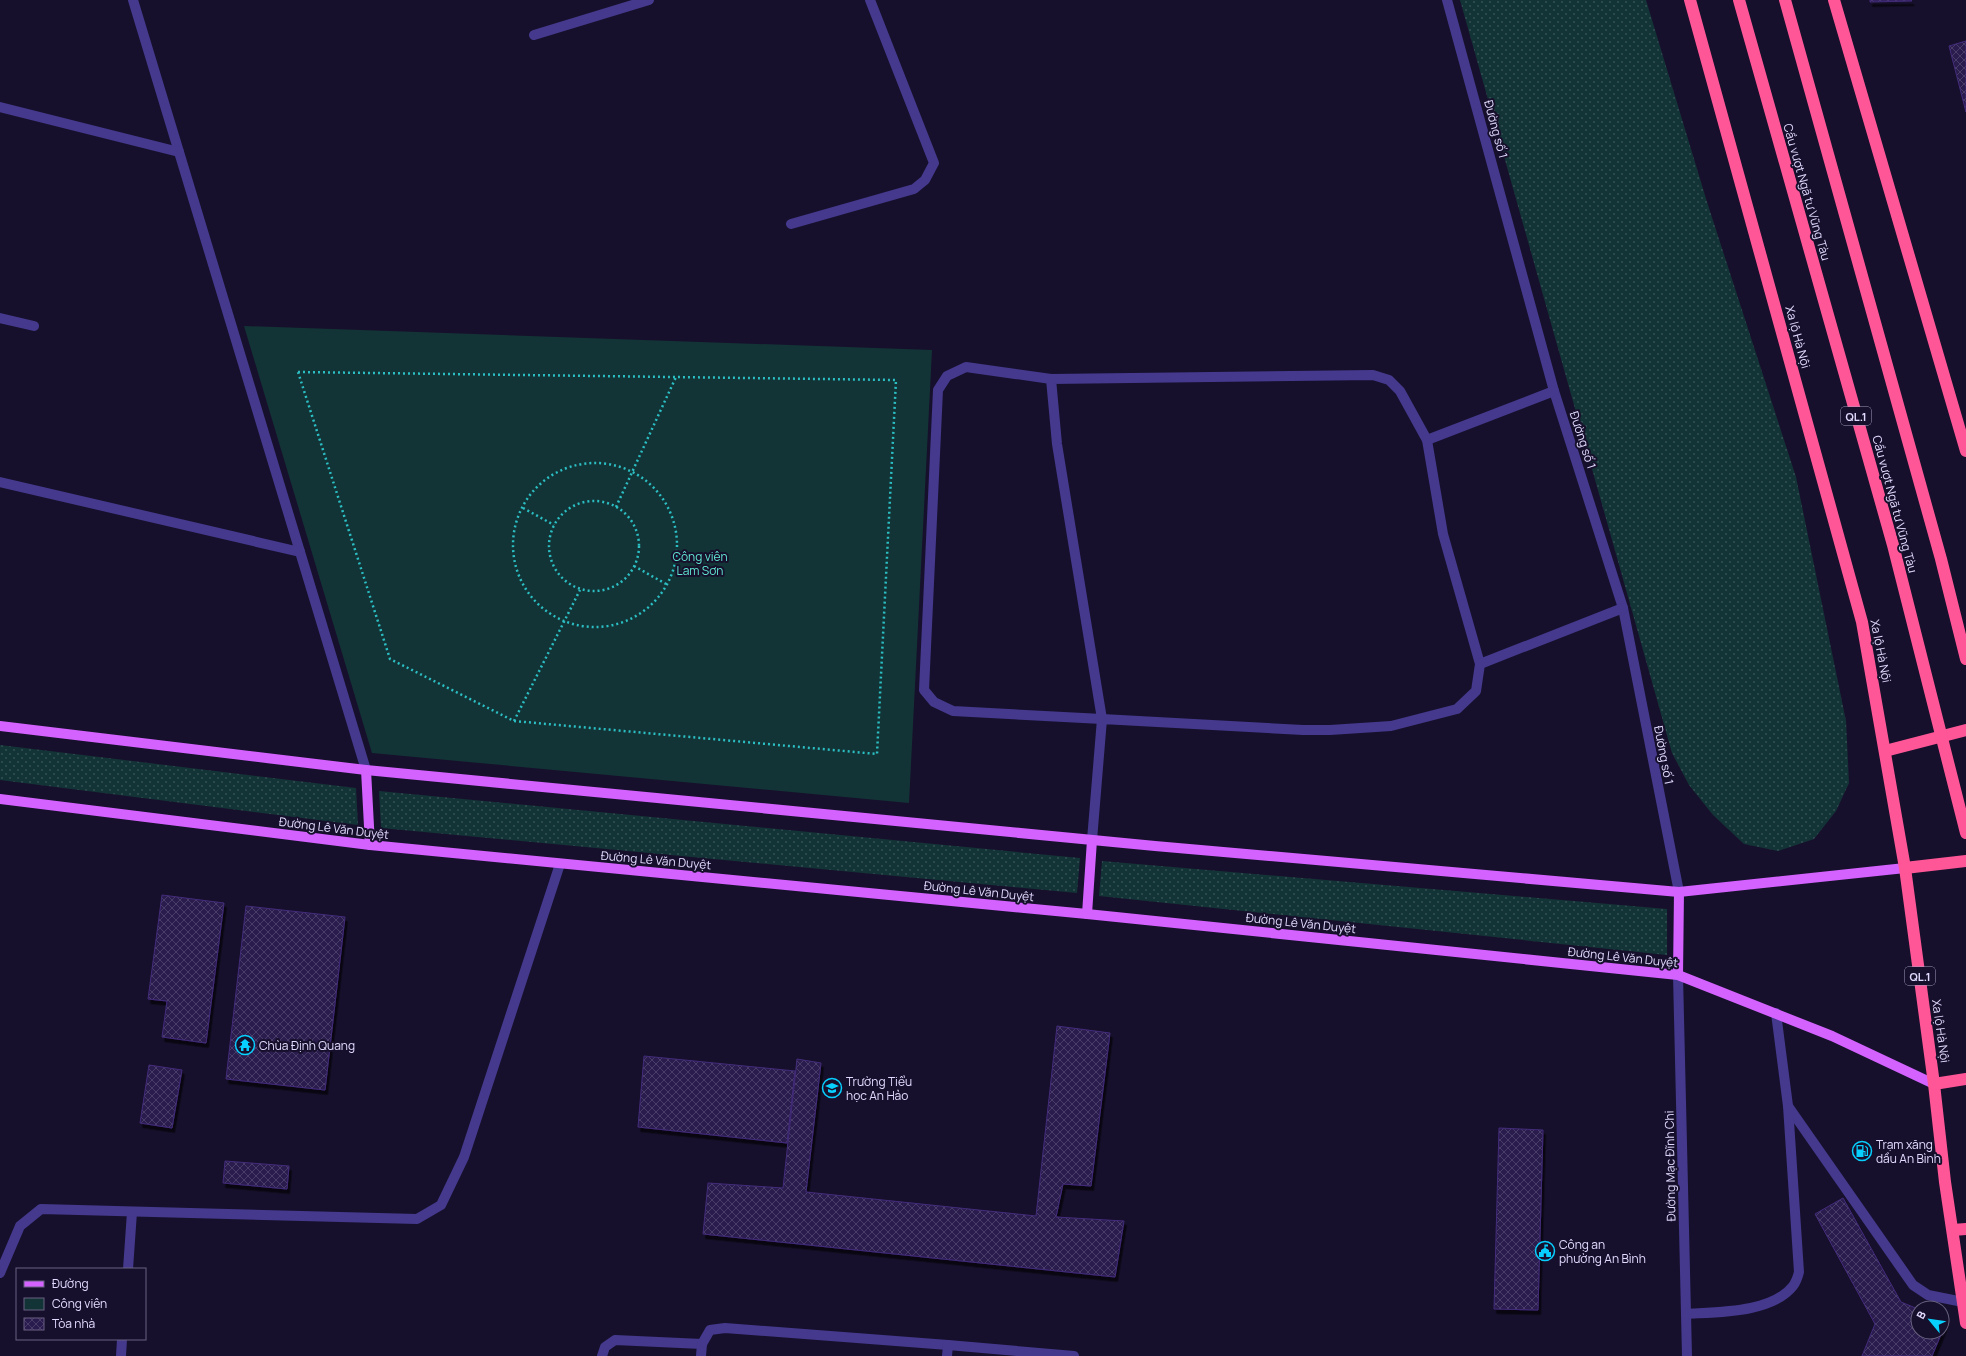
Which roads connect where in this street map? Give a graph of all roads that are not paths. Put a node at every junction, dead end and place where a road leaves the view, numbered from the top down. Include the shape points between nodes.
1 (133, 0) edge
2 (649, 0) edge
3 (870, 0) edge
4 (1447, 0) edge
5 (1690, 0) edge
6 (1739, 0) edge
7 (1786, 0) edge
8 (1834, 0) edge
9 (534, 35) dead end
10 (0, 107) edge
11 (179, 152) junction
12 (791, 224) dead end
13 (0, 318) edge
14 (34, 326) dead end
15 (1051, 379) junction
16 (1554, 392) junction
17 (1427, 440) junction
18 (1966, 451) edge
19 (0, 482) edge
20 (300, 552) junction
21 (1622, 608) junction
22 (1966, 659) edge
23 (1480, 664) junction
24 (1102, 719) junction
25 (0, 726) edge
26 (1966, 730) edge
27 (1885, 751) junction
28 (366, 770) junction
29 (0, 799) edge
30 (1966, 833) edge
31 (1092, 840) junction
32 (370, 845) junction
33 (1966, 861) edge
34 (560, 864) junction
35 (1905, 868) junction
36 (1679, 892) junction
37 (1087, 914) junction
38 (1678, 975) junction
39 (1776, 1013) junction
40 (1966, 1079) edge
41 (1934, 1084) junction
42 (1788, 1106) junction
43 (132, 1212) junction
44 (1966, 1229) edge
45 (1953, 1230) junction
46 (128, 1268) edge
47 (0, 1274) edge
48 (1963, 1302) junction
49 (1686, 1314) junction
50 (1966, 1323) edge
51 (122, 1340) edge
52 (702, 1344) junction
53 (948, 1345) junction
54 (121, 1356) edge
55 (602, 1356) edge
56 (701, 1356) edge
57 (948, 1356) edge
58 (1074, 1356) edge
59 (1687, 1356) edge

1 - 11 street
2 - 9 street
3 - 12 street via 934,163 925,180 914,189
4 - 16 street, Đường số 1
5 - 27 highway, Xa lộ Hà Nội / QL.1 via 1862,622
6 - 30 highway, Cầu vượt Ngã tư Vũng Tàu / QL.1, bridge via 1893,545
7 - 22 highway via 1941,559
8 - 18 highway
10 - 11 street
11 - 20 street
13 - 14 street
15 - 17 street via 1373,376 1389,380 1400,391
15 - 24 street via 1057,444
15 - 24 street via 966,367 947,376 938,390 924,690 934,702 953,711
16 - 17 street
16 - 21 street, Đường số 1
17 - 23 street via 1443,534
19 - 20 street
20 - 28 street
21 - 23 street
21 - 36 street, Đường số 1
23 - 24 street via 1476,691 1457,709 1392,726 1303,730
24 - 31 street
25 - 28 main road
26 - 27 highway
27 - 35 highway, Xa lộ Hà Nội / QL.1
28 - 31 main road
28 - 32 main road
29 - 32 main road, Đường Lê Văn Duyệt
31 - 36 main road
31 - 37 main road
32 - 34 main road, Đường Lê Văn Duyệt
33 - 35 highway
34 - 37 main road, Đường Lê Văn Duyệt
34 - 43 street via 464,1157 441,1205 417,1219
35 - 36 main road
35 - 41 highway, Xa lộ Hà Nội / QL.1
36 - 38 main road
37 - 38 main road, Đường Lê Văn Duyệt
38 - 39 main road, Đường Lê Văn Duyệt
38 - 49 street, Đường Mạc Đĩnh Chi
39 - 41 main road, Đường Lê Văn Duyệt
39 - 42 street
40 - 41 highway
41 - 45 highway, Xa lộ Hà Nội / QL.1
42 - 48 street via 1913,1285 1928,1295
42 - 49 street via 1799,1272 1794,1285 1783,1296 1761,1306
43 - 46 street
43 - 47 street via 42,1209 20,1226
44 - 45 highway
45 - 48 highway, Xa lộ Hà Nội / QL.1
48 - 50 highway, Xa lộ Hà Nội / QL.1
49 - 59 street, Đường Mạc Đĩnh Chi
51 - 54 street
52 - 53 street via 710,1330 725,1328
52 - 55 street via 615,1340 605,1347
52 - 56 street
53 - 57 street
53 - 58 street

